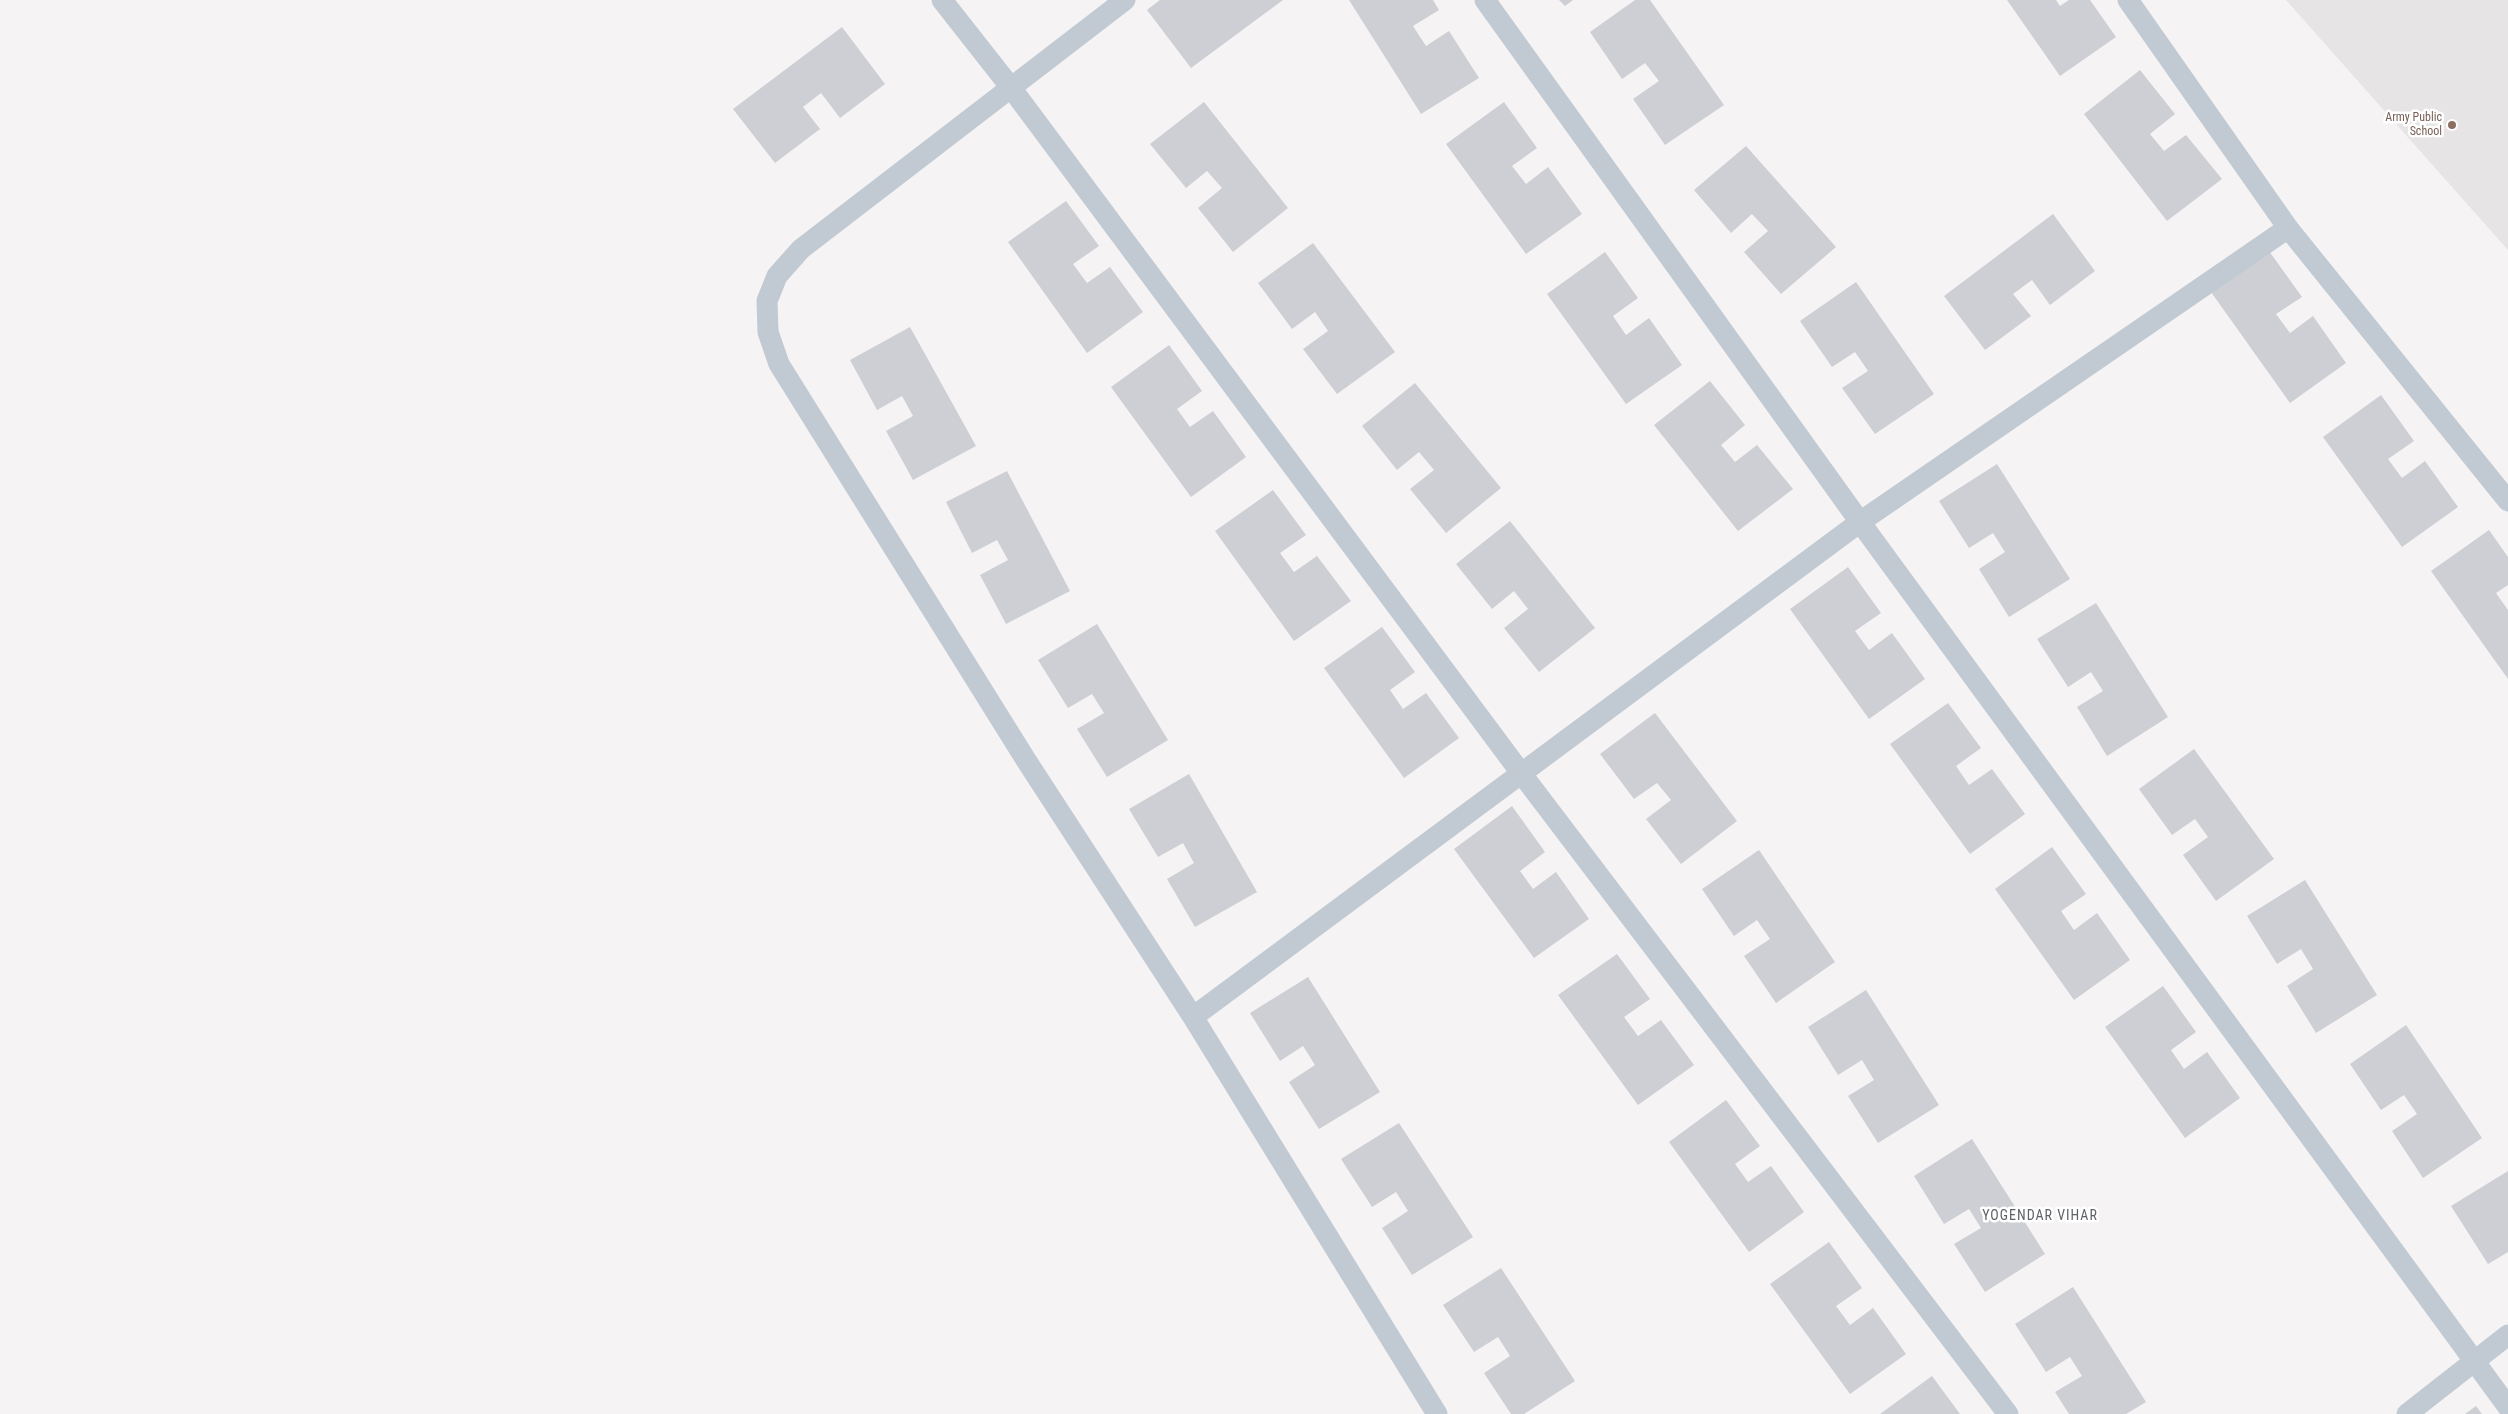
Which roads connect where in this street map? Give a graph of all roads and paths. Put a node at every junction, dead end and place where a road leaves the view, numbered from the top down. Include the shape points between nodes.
1 (942, 0) edge
2 (1125, 0) edge
3 (1484, 0) edge
4 (2128, 0) edge
5 (1012, 89) junction
6 (2288, 228) junction
7 (2508, 501) edge
8 (1860, 522) junction
9 (1520, 773) junction
10 (1193, 1018) junction
11 (2508, 1335) edge
12 (2473, 1361) junction
13 (2508, 1407) edge
14 (1437, 1414) edge
15 (2008, 1414) edge
16 (2407, 1414) edge

1 - 5 lane
2 - 5 lane
3 - 8 lane
4 - 6 lane
5 - 9 lane
5 - 10 lane via 801,249 777,276 767,301 768,332 784,373 1026,760
6 - 7 lane
6 - 8 lane
8 - 9 lane
8 - 12 lane
9 - 10 lane
9 - 15 lane
10 - 14 lane
11 - 12 lane
12 - 13 lane
12 - 16 lane

